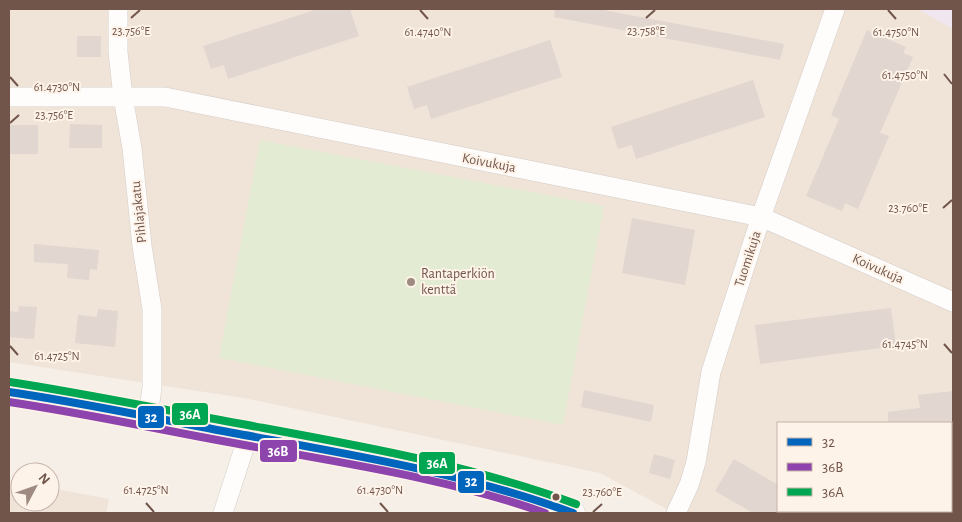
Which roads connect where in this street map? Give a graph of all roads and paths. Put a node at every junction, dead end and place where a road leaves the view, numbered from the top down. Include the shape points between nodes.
1 (118, 9) edge
2 (835, 9) edge
3 (9, 97) edge
4 (123, 97) junction
5 (761, 217) junction
6 (953, 302) edge
7 (9, 392) edge
8 (148, 416) junction
9 (248, 436) junction
10 (223, 513) edge
11 (573, 513) edge
12 (676, 513) edge

1 - 4 street, Pihlajakatu
2 - 5 street, Tuomikuja
3 - 4 street, Koivukuja
4 - 5 street, Koivukuja via 165,97
4 - 8 street, Pihlajakatu via 152,309 152,388
5 - 6 street, Koivukuja
5 - 12 street, Tuomikuja via 711,372 696,462
7 - 8 street
8 - 9 street
9 - 10 street
9 - 11 street via 464,478 544,501

